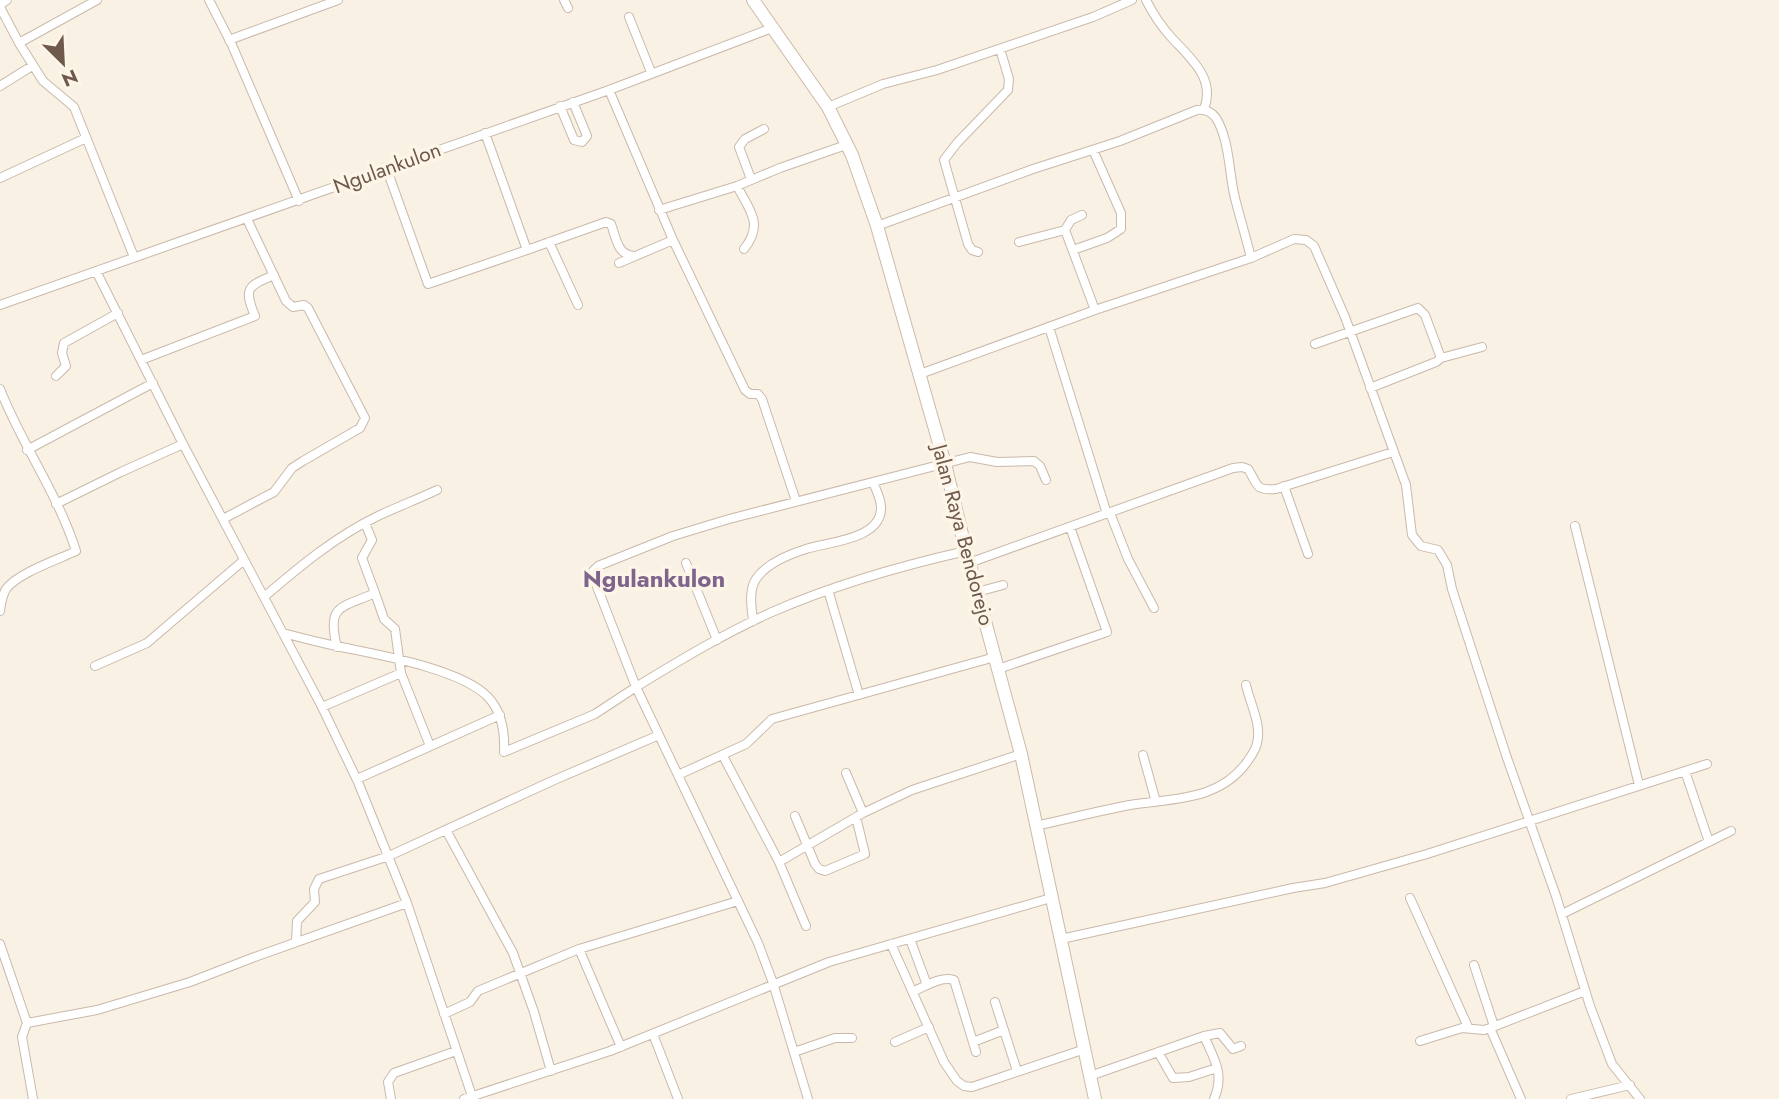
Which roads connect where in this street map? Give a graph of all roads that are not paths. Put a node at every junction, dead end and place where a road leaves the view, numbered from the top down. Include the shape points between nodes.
1 (7, 0) edge
2 (97, 0) edge
3 (209, 0) edge
4 (338, 0) edge
5 (754, 0) edge
6 (1132, 0) edge
7 (1146, 0) edge
8 (629, 17) dead end
9 (772, 28) junction
10 (229, 40) junction
11 (19, 43) junction
12 (1000, 49) junction
13 (32, 66) junction
14 (651, 72) junction
15 (0, 86) edge
16 (609, 90) junction
17 (573, 102) junction
18 (560, 106) junction
19 (828, 107) junction
20 (1204, 109) junction
21 (764, 129) dead end
22 (485, 132) junction
23 (86, 138) junction
24 (846, 145) junction
25 (1093, 150) junction
26 (386, 167) junction
27 (0, 178) edge
28 (751, 179) junction
29 (737, 186) junction
30 (954, 200) junction
31 (299, 201) junction
32 (659, 210) junction
33 (1082, 215) dead end
34 (247, 219) junction
35 (877, 226) junction
36 (1065, 230) junction
37 (673, 240) junction
38 (1019, 242) dead end
39 (549, 243) junction
40 (744, 248) dead end
41 (527, 250) junction
42 (1073, 250) junction
43 (978, 252) dead end
44 (634, 256) junction
45 (134, 257) junction
46 (1251, 258) junction
47 (619, 263) dead end
48 (96, 271) junction
49 (274, 275) junction
50 (0, 305) edge
51 (578, 305) dead end
52 (1095, 310) junction
53 (118, 313) junction
54 (1049, 327) junction
55 (1350, 332) junction
56 (1315, 344) dead end
57 (1482, 347) dead end
58 (1441, 358) junction
59 (141, 359) junction
60 (920, 374) junction
61 (56, 376) dead end
62 (153, 383) junction
63 (1370, 388) junction
64 (0, 389) edge
65 (183, 444) junction
66 (27, 450) junction
67 (1393, 452) junction
68 (945, 464) junction
69 (1046, 480) dead end
70 (873, 482) junction
71 (1284, 486) junction
72 (438, 490) dead end
73 (796, 501) junction
74 (56, 504) junction
75 (1109, 513) junction
76 (223, 519) junction
77 (365, 523) junction
78 (1575, 526) dead end
79 (1070, 527) junction
80 (1308, 554) dead end
81 (967, 557) junction
82 (244, 560) junction
83 (687, 564) dead end
84 (1003, 585) dead end
85 (828, 590) junction
86 (977, 592) junction
87 (375, 593) junction
88 (264, 597) junction
89 (1154, 608) dead end
90 (0, 611) edge
91 (753, 621) junction
92 (283, 633) junction
93 (717, 640) junction
94 (337, 647) junction
95 (398, 660) junction
96 (997, 663) junction
97 (95, 666) dead end
98 (401, 673) junction
99 (1246, 685) dead end
100 (636, 687) junction
101 (859, 695) junction
102 (322, 707) junction
103 (500, 715) junction
104 (659, 735) junction
105 (430, 746) junction
106 (1021, 754) junction
107 (1143, 755) dead end
108 (723, 756) junction
109 (1707, 764) dead end
110 (1685, 771) junction
111 (846, 773) dead end
112 (678, 775) junction
113 (357, 779) junction
114 (1639, 785) junction
115 (1156, 802) junction
116 (859, 815) junction
117 (795, 816) dead end
118 (1532, 821) junction
119 (1035, 826) junction
120 (446, 830) junction
121 (1731, 831) dead end
122 (1709, 842) junction
123 (807, 846) junction
124 (389, 856) junction
125 (779, 862) junction
126 (1051, 898) junction
127 (1410, 898) dead end
128 (738, 901) junction
129 (407, 903) junction
130 (1562, 914) junction
131 (806, 926) dead end
132 (910, 939) junction
133 (1061, 939) junction
134 (296, 942) junction
135 (0, 944) edge
136 (891, 944) junction
137 (579, 949) junction
138 (1474, 965) dead end
139 (521, 973) junction
140 (773, 983) junction
141 (927, 985) junction
142 (914, 991) junction
143 (1586, 991) junction
144 (995, 1002) dead end
145 (444, 1014) junction
146 (27, 1023) junction
147 (929, 1027) junction
148 (1468, 1027) junction
149 (1492, 1027) junction
150 (1004, 1030) junction
151 (653, 1034) junction
152 (1204, 1036) junction
153 (852, 1038) dead end
154 (1420, 1041) dead end
155 (895, 1042) dead end
156 (973, 1042) junction
157 (1241, 1046) dead end
158 (621, 1047) junction
159 (1085, 1049) junction
160 (456, 1051) junction
161 (794, 1052) junction
162 (976, 1052) dead end
163 (1158, 1052) junction
164 (1217, 1068) junction
165 (551, 1071) junction
166 (1017, 1072) junction
167 (1090, 1076) junction
168 (1630, 1085) junction
169 (469, 1098) edge
170 (33, 1099) edge
171 (391, 1099) edge
172 (678, 1099) edge
173 (808, 1099) edge
174 (1095, 1099) edge
175 (1214, 1099) edge
176 (1521, 1099) edge
177 (1571, 1099) edge
178 (1640, 1099) edge

1 - 11 street via 1,9
2 - 11 street
3 - 10 street
4 - 10 street
5 - 9 main road, Jalan Raya Bendorejo
6 - 12 street
7 - 20 street via 1157,20 1200,69 1208,92
8 - 14 street
9 - 14 street, Ngulankulon
9 - 19 main road, Jalan Raya Bendorejo
10 - 31 street
11 - 13 street
12 - 19 street via 883,84
12 - 30 street via 1008,90 944,160
13 - 15 street
13 - 23 street via 74,107
14 - 16 street, Ngulankulon
16 - 17 street, Ngulankulon
16 - 32 street
17 - 18 street, Ngulankulon
17 - 18 street via 587,136 582,142 574,140
18 - 22 street, Ngulankulon
19 - 24 main road, Jalan Raya Bendorejo
20 - 25 street
20 - 46 street via 1216,118 1221,131
21 - 28 street via 738,147
22 - 26 street, Ngulankulon
22 - 41 street
23 - 27 street
23 - 45 street
24 - 28 street
24 - 35 main road, Jalan Raya Bendorejo
25 - 30 street
25 - 42 street via 1122,224 1107,238
26 - 31 street, Ngulankulon
26 - 41 street via 428,284
28 - 29 street
29 - 32 street
29 - 40 street via 755,226
30 - 35 street
30 - 43 street via 968,244
31 - 34 street, Ngulankulon
32 - 37 street
33 - 36 street via 1071,220
34 - 45 street, Ngulankulon
34 - 49 street
35 - 60 main road, Jalan Raya Bendorejo
36 - 38 street
36 - 42 street
37 - 44 street
37 - 73 street via 746,390 762,399
39 - 41 street
39 - 44 street via 606,222 611,224 621,251
39 - 51 street
42 - 52 street
44 - 47 street
45 - 48 street, Ngulankulon
46 - 52 street
46 - 55 street via 1294,239 1306,240 1321,259
48 - 50 street, Ngulankulon
48 - 53 street
49 - 59 street via 254,283 247,292 255,316
49 - 76 street via 287,303 308,308 365,418 360,428 292,468 274,492
52 - 54 street
53 - 59 street
53 - 61 street via 64,343 66,366
54 - 60 street
54 - 75 street
55 - 56 street
55 - 58 street via 1418,308
55 - 63 street
57 - 58 street
58 - 63 street
59 - 62 street
60 - 68 main road, Jalan Raya Bendorejo
62 - 65 street
62 - 66 street
63 - 67 street
64 - 66 street
65 - 74 street
65 - 76 street
66 - 74 street
67 - 71 street
67 - 118 street via 1406,485 1412,535 1421,545 1438,550 1447,565 1506,755
68 - 69 street via 970,457 1034,461
68 - 70 street
68 - 81 main road, Jalan Raya Bendorejo
70 - 73 street
70 - 91 street via 881,505 878,520 848,540 805,549 767,569 753,586
71 - 75 street via 1262,489 1248,469 1233,468
71 - 80 street
72 - 77 street
73 - 100 street via 673,536 593,571
74 - 90 street via 76,551 17,579 6,590
75 - 79 street
75 - 89 street
76 - 82 street
77 - 87 street via 372,540 362,558
77 - 88 street via 319,552
78 - 114 street
79 - 81 street
79 - 96 street via 1107,632
81 - 85 street via 924,560
81 - 86 main road, Jalan Raya Bendorejo
82 - 88 street
82 - 97 street via 147,643
83 - 93 street
84 - 86 street
85 - 91 street
85 - 101 street
86 - 96 main road, Jalan Raya Bendorejo
87 - 94 street via 349,602 333,617
87 - 95 street via 384,619 396,629
88 - 92 street
91 - 93 street
92 - 94 street
92 - 102 street
93 - 100 street
94 - 95 street
95 - 98 street
95 - 103 street via 480,690
96 - 101 street
96 - 106 main road, Jalan Raya Bendorejo
98 - 102 street
98 - 105 street
99 - 115 street via 1258,735 1239,774 1209,792
100 - 103 street via 594,714 504,752
100 - 104 street
101 - 108 street via 772,719 746,744
102 - 113 street
103 - 105 street
104 - 112 street
104 - 120 street
105 - 113 street
106 - 116 street via 912,790
106 - 119 main road, Jalan Raya Bendorejo
107 - 115 street
108 - 112 street
108 - 125 street
109 - 110 street
110 - 114 street
110 - 122 street
111 - 116 street
112 - 128 street
113 - 124 street
114 - 118 street
115 - 119 street
116 - 123 street
116 - 123 street via 863,856 825,871 815,864
117 - 123 street
118 - 130 street
118 - 133 street via 1325,883
119 - 126 main road, Jalan Raya Bendorejo
120 - 124 street
120 - 139 street
121 - 122 street
122 - 130 street
123 - 125 street
124 - 129 street
124 - 134 street via 319,879 315,902 297,921
125 - 131 street
126 - 132 street
126 - 133 main road, Jalan Raya Bendorejo
127 - 148 street
128 - 137 street
128 - 140 street
129 - 134 street
129 - 145 street
130 - 143 street
132 - 136 street
132 - 141 street
133 - 159 main road, Jalan Raya Bendorejo
134 - 146 street via 190,982 110,1006
135 - 146 street
136 - 140 street
136 - 142 street
137 - 139 street
137 - 158 street
138 - 149 street
139 - 145 street via 478,991 470,1002
139 - 165 street
140 - 151 street
140 - 161 street
141 - 142 street
141 - 156 street via 954,980
142 - 147 street
143 - 149 street
143 - 168 street via 1612,1064
144 - 150 street
145 - 160 street
146 - 170 street via 22,1037
147 - 155 street
147 - 166 street via 944,1062 964,1086
148 - 149 street
148 - 154 street
149 - 176 street
150 - 156 street
150 - 166 street
151 - 158 street
151 - 172 street
152 - 157 street via 1220,1033 1233,1049
152 - 163 street
152 - 164 street
153 - 161 street via 835,1038
156 - 162 street
158 - 165 street
159 - 166 street
159 - 167 main road, Jalan Raya Bendorejo
160 - 169 street
160 - 171 street via 394,1073 388,1082
161 - 173 street
163 - 164 street via 1173,1078
163 - 167 street
164 - 175 street via 1220,1077
165 - 169 street
167 - 174 main road, Jalan Raya Bendorejo
168 - 177 street
168 - 178 street

